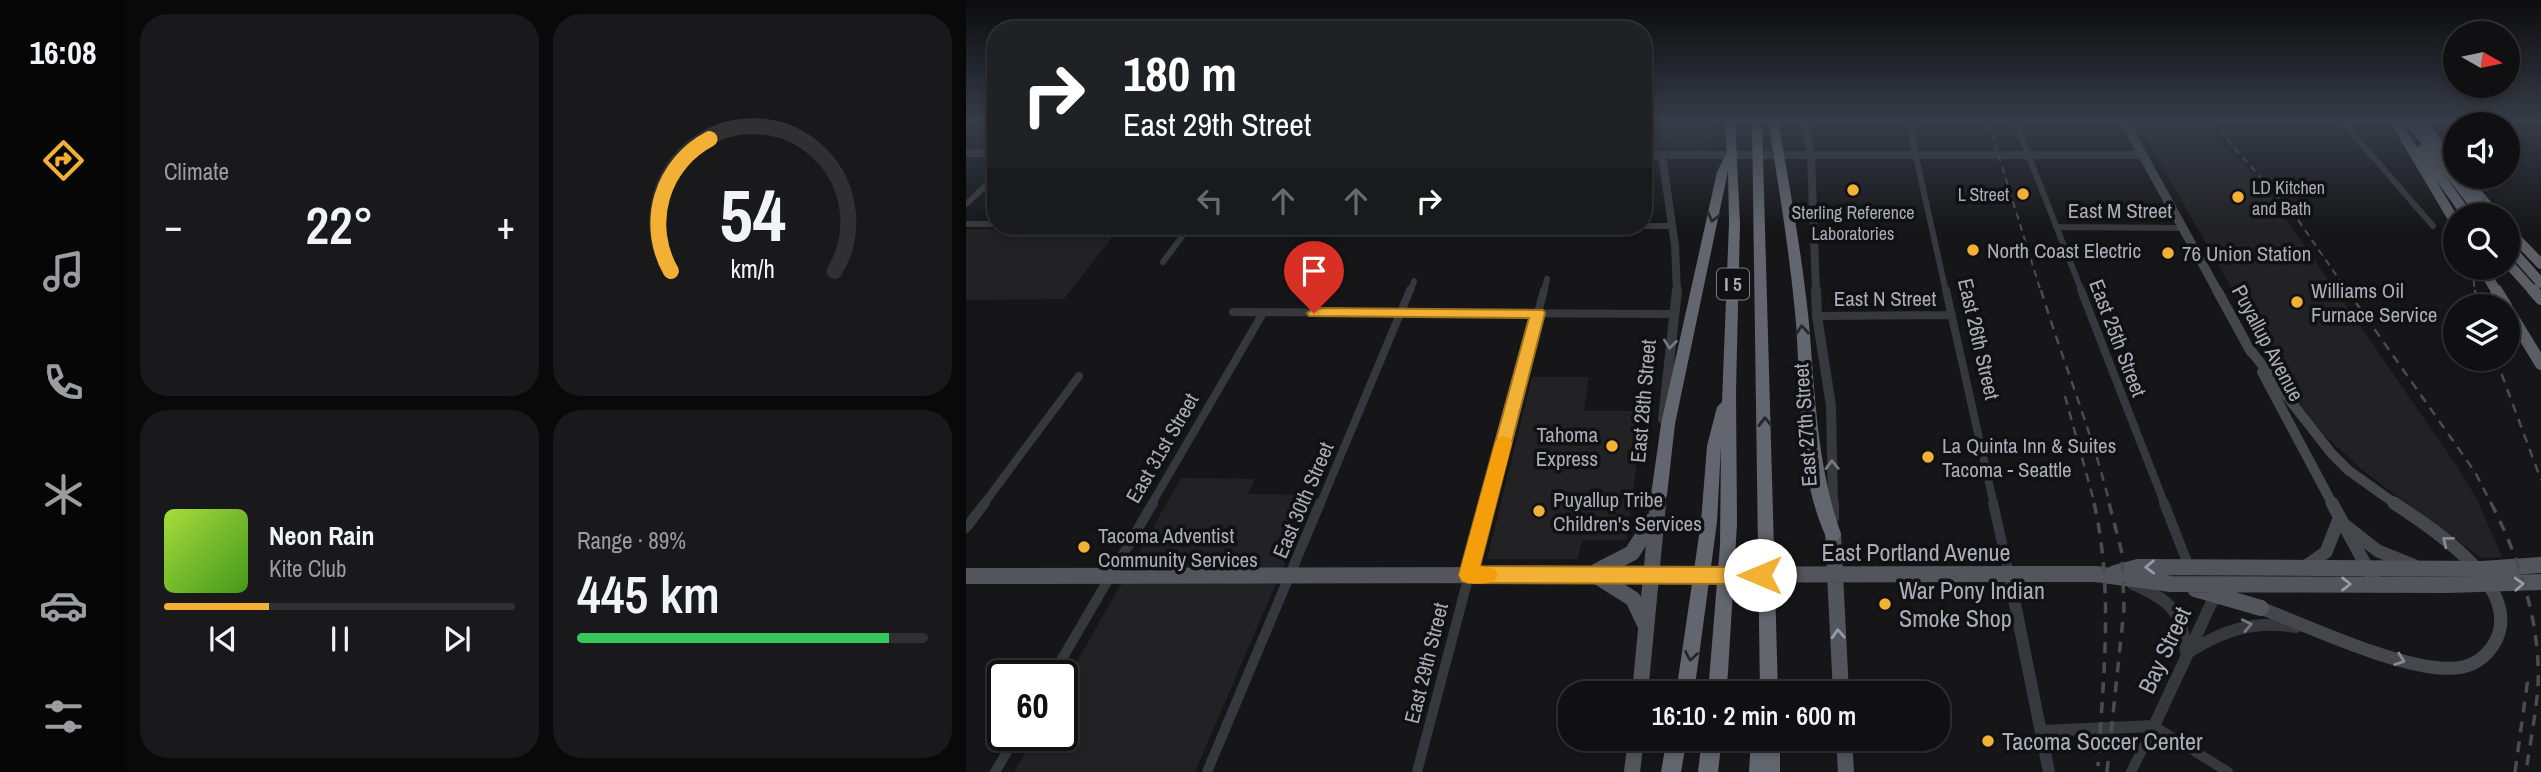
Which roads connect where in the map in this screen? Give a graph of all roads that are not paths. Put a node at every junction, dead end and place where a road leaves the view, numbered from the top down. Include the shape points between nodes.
1 (1662, 157) edge
2 (1730, 157) edge
3 (1733, 157) edge
4 (1759, 157) edge
5 (1778, 157) edge
6 (1806, 157) edge
7 (1916, 157) edge
8 (2029, 157) edge
9 (2144, 157) edge
10 (2373, 157) edge
11 (2419, 157) edge
12 (2423, 157) edge
13 (2438, 157) edge
14 (987, 184) edge
15 (2474, 189) edge
16 (2444, 203) edge
17 (2458, 203) edge
18 (2473, 203) edge
19 (2486, 203) edge
20 (966, 204) edge
21 (966, 224) edge
22 (987, 224) edge
23 (1652, 226) edge
24 (1672, 226) junction
25 (2433, 226) dead end
26 (2056, 228) junction
27 (2184, 228) junction
28 (1183, 235) edge
29 (2520, 242) edge
30 (2520, 259) edge
31 (1163, 262) dead end
32 (2541, 264) edge
33 (2520, 276) edge
34 (1547, 279) dead end
35 (1414, 281) dead end
36 (2541, 283) edge
37 (2541, 299) edge
38 (1233, 312) dead end
39 (1263, 313) junction
40 (1401, 313) junction
41 (1538, 313) junction
42 (1674, 314) junction
43 (1817, 316) junction
44 (1952, 316) junction
45 (2520, 329) edge
46 (2248, 347) junction
47 (2541, 364) edge
48 (1079, 376) dead end
49 (1729, 390) junction
50 (1659, 503) junction
51 (2339, 519) junction
52 (966, 528) edge
53 (1833, 534) junction
54 (2541, 565) edge
55 (2189, 567) junction
56 (2302, 567) junction
57 (2366, 568) junction
58 (2431, 568) junction
59 (1591, 573) junction
60 (2009, 574) junction
61 (2111, 574) junction
62 (1468, 575) junction
63 (1652, 575) junction
64 (1835, 575) junction
65 (966, 576) edge
66 (1290, 576) junction
67 (1109, 577) junction
68 (2541, 582) edge
69 (2171, 583) junction
70 (2376, 584) junction
71 (2218, 589) junction
72 (2261, 607) joint
73 (1768, 618) junction
74 (1647, 628) junction
75 (2336, 638) junction
76 (2186, 655) junction
77 (1061, 660) edge
78 (1641, 681) edge
79 (1687, 681) edge
80 (1718, 681) edge
81 (1765, 681) edge
82 (1769, 681) edge
83 (1840, 681) edge
84 (2154, 726) junction
85 (2041, 732) junction
86 (1007, 751) edge
87 (1634, 751) edge
88 (1675, 751) edge
89 (1710, 751) edge
90 (1760, 751) edge
91 (1770, 751) edge
92 (1845, 751) edge
93 (995, 772) edge
94 (1207, 772) edge
95 (1417, 772) edge
96 (1632, 772) edge
97 (1671, 772) edge
98 (1708, 772) edge
99 (1759, 772) edge
100 (1770, 772) edge
101 (1846, 772) edge
102 (2049, 772) edge
103 (2131, 772) edge
104 (2228, 772) edge

1 - 24 street, East 28th Street
2 -> 50 highway via 1721,172 1675,388
3 - 49 highway, I 5
73 -> 4 highway, I 5
53 -> 5 highway via 1823,504 1811,431 1796,272
6 - 43 street, East 27th Street
7 - 44 street, East 26th Street
8 - 26 street, East 25th Street
9 - 27 main road, Puyallup Avenue
10 - 25 street
11 - 16 highway
12 - 17 highway
13 - 18 highway
14 - 20 street
15 - 19 highway
21 - 22 street
23 - 24 street
24 - 42 street, East 28th Street via 1677,290
26 - 27 street, East M Street
26 - 55 street, East 25th Street
27 - 46 main road, Puyallup Avenue
28 - 31 street
29 - 32 highway
30 - 36 highway
33 - 37 highway
34 - 41 street, East 29th Street
35 - 40 street, East 30th Street
38 - 39 street
39 - 40 street
39 - 67 street, East 31st Street
40 - 41 street
40 - 66 street, East 30th Street
41 - 42 street
41 - 62 street, East 29th Street
42 -> 50 street, East 28th Street
43 - 44 street, East N Street
53 -> 43 street, East 27th Street via 1831,406
44 - 60 street, East 26th Street
45 - 47 highway
46 - 51 main road, Puyallup Avenue
75 -> 46 main road via 2417,666 2453,669 2488,653 2501,622 2495,599 2479,571 2454,546 2329,452
48 - 52 street
49 -> 79 highway via 1714,446 1709,522
49 - 80 highway, I 5 via 1729,522
50 - 59 main road via 1638,549
50 - 63 main road, East 28th Street
51 - 56 main road via 2326,552
51 - 57 main road, Puyallup Avenue
51 - 58 main road via 2378,551
53 - 64 main road, East 27th Street
54 - 58 main road, East Portland Avenue
55 - 56 main road, East Portland Avenue
55 -> 61 main road, East Portland Avenue via 2138,567
55 - 69 street via 2189,579
56 - 57 main road, East Portland Avenue
57 - 58 main road, East Portland Avenue
57 - 70 main road, Puyallup Avenue
59 - 62 main road, East Portland Avenue
59 - 63 main road, East Portland Avenue
59 - 74 main road via 1633,599
60 - 61 main road, East Portland Avenue
60 - 64 main road, East Portland Avenue
60 - 85 street, East 26th Street
61 - 69 main road, East Portland Avenue via 2145,583
61 - 76 street via 2174,607 2184,628
62 - 66 main road, East Portland Avenue
62 - 95 street, East 29th Street
63 - 64 main road, East Portland Avenue
63 - 74 main road, East 28th Street
83 -> 64 main road, East 27th Street
65 - 67 main road, East Portland Avenue
66 - 67 main road, East Portland Avenue
66 - 94 street, East 30th Street
67 - 77 street, East 31st Street
70 -> 68 main road
69 - 71 main road
71 -> 70 main road
71 - 72 main road
71 - 76 street, Bay Street
72 - 75 main road
73 - 81 highway, I 5
73 - 82 highway
74 - 78 main road, East 28th Street
76 -> 75 street via 2217,635 2248,624 2282,624
76 - 84 street, Bay Street
84 - 85 street
84 - 103 street, Bay Street
84 - 104 street
85 - 102 street, East 26th Street
86 - 93 street
87 - 96 main road
88 - 97 highway
89 - 98 highway
90 - 99 highway
91 - 100 highway
92 - 101 main road

